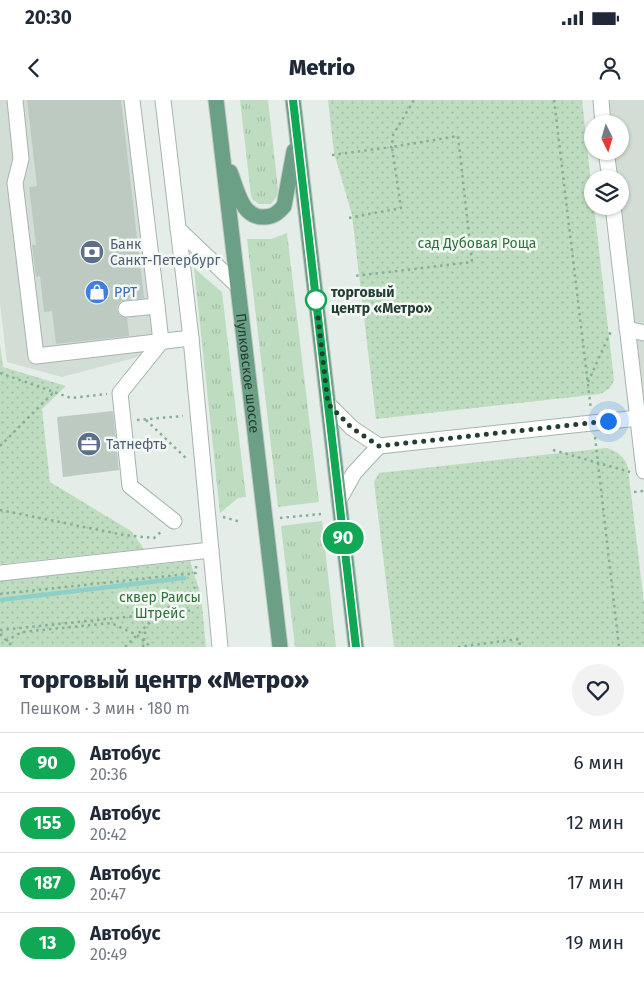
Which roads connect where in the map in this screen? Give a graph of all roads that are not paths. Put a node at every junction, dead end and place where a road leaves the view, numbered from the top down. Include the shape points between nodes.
1 (15, 100) edge
2 (132, 100) edge
3 (164, 100) edge
4 (216, 100) edge
5 (293, 100) edge
6 (600, 100) edge
7 (602, 115) edge
8 (297, 137) junction
9 (223, 157) junction
10 (614, 215) edge
11 (178, 229) junction
12 (238, 286) junction
13 (158, 306) junction
14 (126, 309) dead end
15 (628, 329) junction
16 (644, 333) edge
17 (191, 338) junction
18 (161, 342) junction
19 (328, 404) junction
20 (638, 418) junction
21 (379, 446) junction
22 (641, 468) edge
23 (339, 500) junction
24 (174, 522) road end
25 (211, 550) junction
26 (0, 573) edge
27 (220, 647) edge
28 (280, 647) edge
29 (356, 647) edge

1 - 18 street via 21,159 15,183 36,356
2 - 13 street
3 - 11 street
4 - 9 main road, Пулковское шоссе
5 - 8 main road
6 - 7 street
8 - 9 main road via 284,206 272,216 257,217 246,210
8 - 19 main road
9 - 12 main road, Пулковское шоссе
10 - 15 street
11 - 12 street
11 - 17 street
12 - 28 main road, Пулковское шоссе
13 - 14 street
13 - 18 street
15 - 16 street
15 - 20 street
17 - 18 street
17 - 25 street
18 - 24 street via 120,393 130,486
19 - 21 street via 352,428
19 - 23 main road
20 - 21 street
20 - 22 street
21 - 23 street via 354,473
23 - 29 main road
25 - 26 street
25 - 27 street

